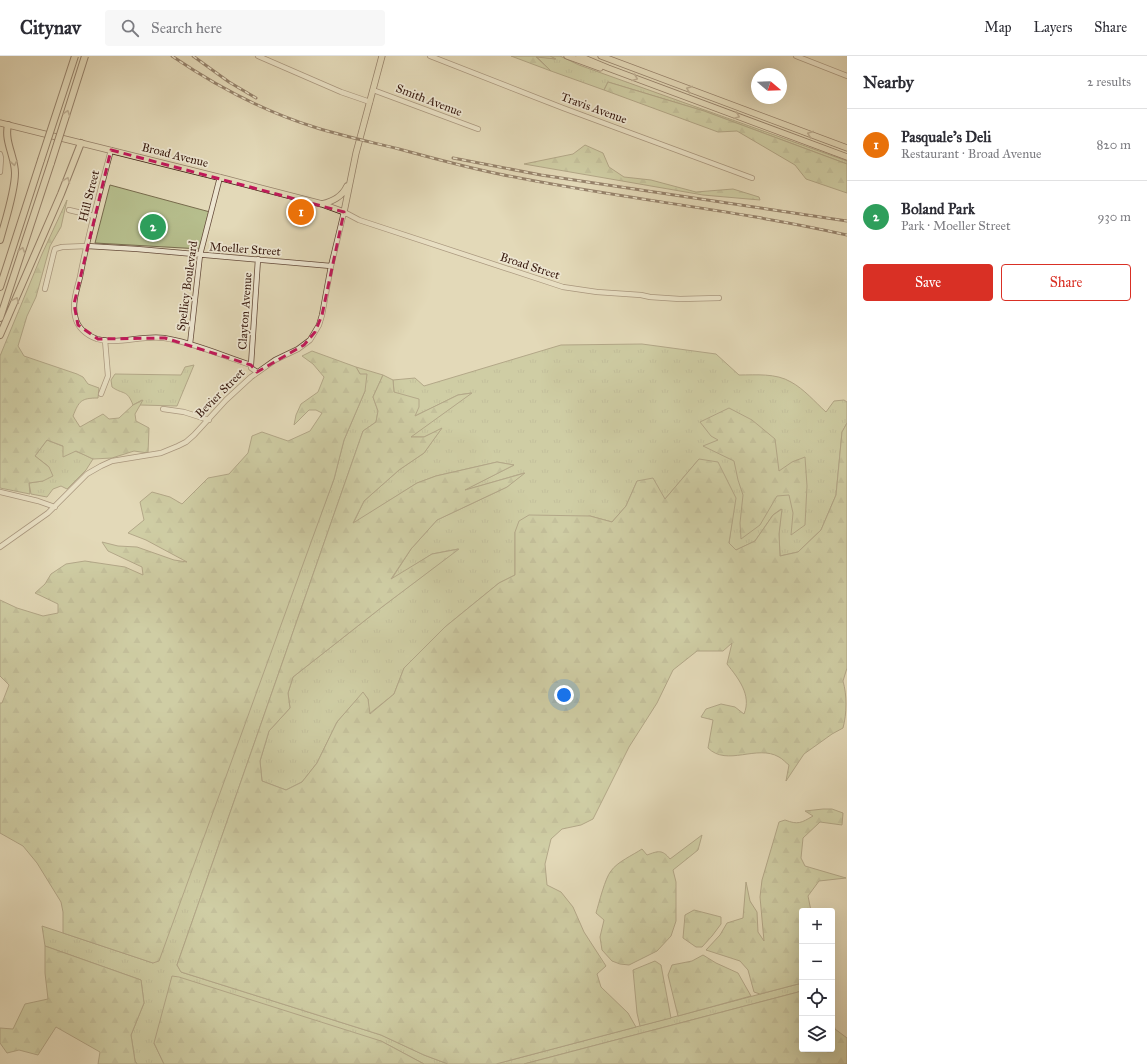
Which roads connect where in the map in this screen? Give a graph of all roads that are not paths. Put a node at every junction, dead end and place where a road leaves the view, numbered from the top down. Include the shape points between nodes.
1 (75, 56) edge
2 (85, 56) edge
3 (258, 56) edge
4 (382, 56) edge
5 (430, 56) edge
6 (567, 56) edge
7 (579, 56) edge
8 (602, 56) edge
9 (796, 56) edge
10 (623, 74) junction
11 (847, 76) edge
12 (373, 90) junction
13 (370, 102) junction
14 (0, 123) edge
15 (8, 125) junction
16 (478, 129) dead end
17 (81, 143) junction
18 (847, 148) edge
19 (111, 150) junction
20 (0, 154) edge
21 (847, 157) edge
22 (0, 172) edge
23 (220, 177) junction
24 (350, 178) junction
25 (752, 178) dead end
26 (322, 204) junction
27 (69, 210) dead end
28 (344, 212) junction
29 (94, 216) junction
30 (0, 240) edge
31 (87, 246) junction
32 (200, 255) junction
33 (258, 260) junction
34 (331, 266) junction
35 (0, 287) edge
36 (45, 289) dead end
37 (719, 298) dead end
38 (0, 318) edge
39 (0, 335) edge
40 (105, 340) junction
41 (190, 344) junction
42 (251, 365) junction
43 (256, 372) junction
44 (101, 394) dead end
45 (163, 409) dead end
46 (209, 420) junction
47 (0, 492) edge
48 (55, 507) junction
49 (0, 547) edge

1 - 35 highway, bridge
38 -> 2 highway, bridge
3 - 13 street
4 - 12 main road, Bevier Street
5 - 25 street, Travis Avenue
6 - 10 main road via 594,67
7 - 10 main road
18 -> 8 main road
9 - 11 street
10 -> 21 main road
12 - 13 main road, Bevier Street
12 - 16 street, Smith Avenue
13 - 24 main road, Bevier Street
14 - 15 main road, Broad Avenue
15 - 17 main road, Broad Avenue
15 -> 30 highway via 7,136 15,176
17 - 19 main road, Broad Avenue
39 -> 17 highway
19 - 23 main road, Broad Avenue
19 - 29 street, Hill Street
20 - 22 street
23 - 26 main road, Broad Avenue
23 - 32 street, Spellicy Boulevard
24 - 26 main road via 346,189 339,197
24 - 28 main road, Bevier Street
26 - 28 main road, Broad Avenue
27 - 29 street
28 - 34 street, Bevier Street
28 - 37 street, Broad Street via 359,220 564,287 650,297
29 - 31 street, Hill Street
31 - 32 street, Moeller Street
31 - 36 street, Moeller Street via 55,249
31 - 40 street, Spellicy Boulevard via 74,314 82,329 92,337
32 - 33 street, Moeller Street
32 - 41 street, Spellicy Boulevard
33 - 34 street, Moeller Street
33 - 42 street, Clayton Avenue
34 - 43 street, Bevier Street via 322,315 312,337 298,349
40 - 41 street, Spellicy Boulevard via 155,337
40 - 44 street via 108,376
41 - 42 street
42 - 43 street
43 - 46 street, Bevier Street
45 - 46 street
46 - 48 street, Bevier Street via 178,446 160,453 112,461 101,466 87,474
47 - 48 street
48 - 49 street, Bevier Street

